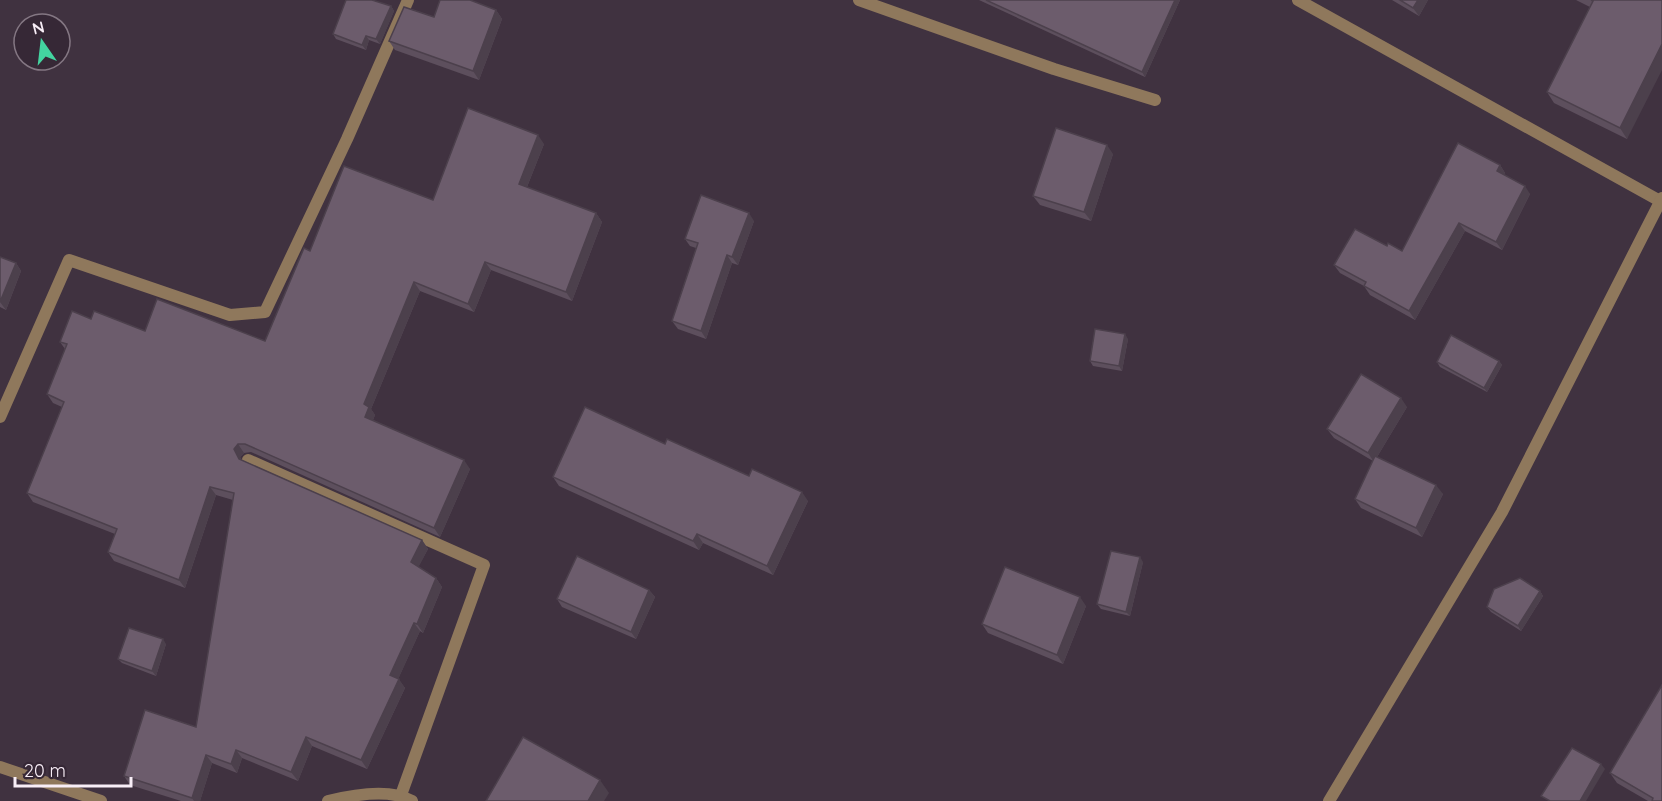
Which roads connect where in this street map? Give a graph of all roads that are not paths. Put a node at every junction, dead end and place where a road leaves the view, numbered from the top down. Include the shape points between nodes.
1 (408, 0) edge
2 (859, 0) edge
3 (1298, 0) edge
4 (1155, 100) dead end
5 (1661, 200) edge
6 (0, 417) edge
7 (248, 460) edge
8 (0, 767) edge
9 (407, 798) edge
10 (101, 801) edge
11 (328, 801) edge
12 (1329, 801) edge

1 - 6 street via 265,312 230,315 69,260
2 - 4 street
3 - 5 street
5 - 12 street via 1502,512
7 - 9 street via 484,565
8 - 10 street
9 - 11 street via 348,796

